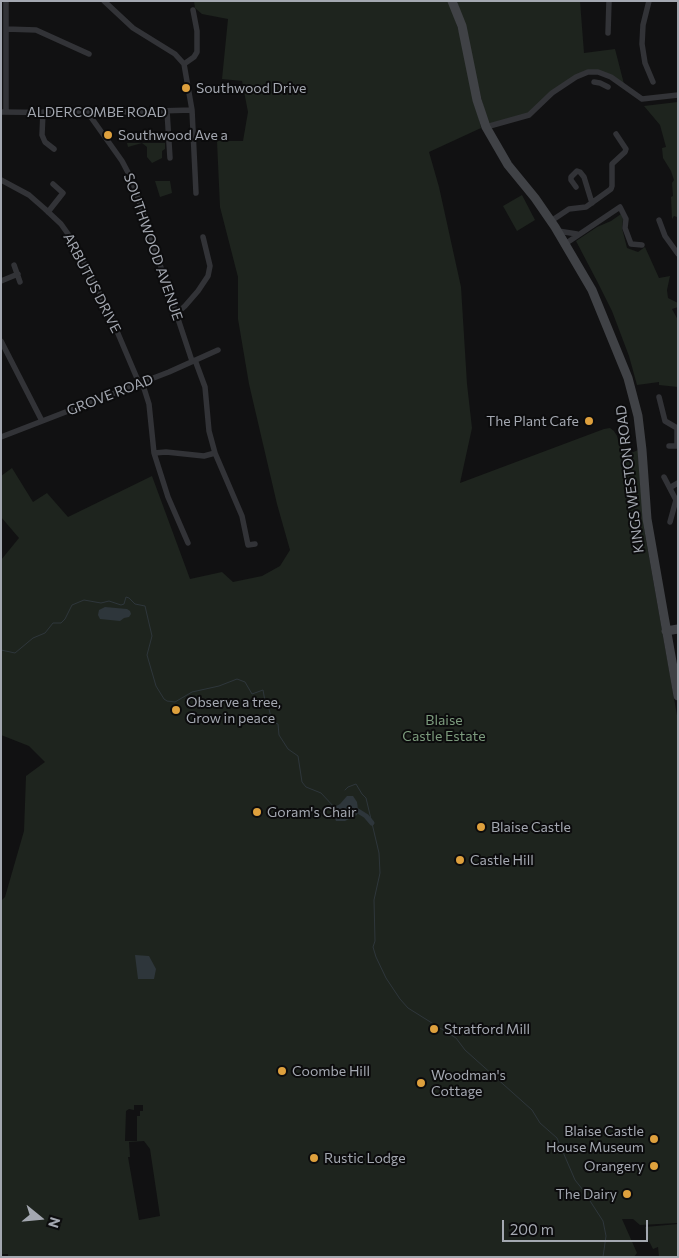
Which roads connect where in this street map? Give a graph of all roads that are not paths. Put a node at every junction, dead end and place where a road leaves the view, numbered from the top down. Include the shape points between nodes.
1 (6, 1) edge
2 (104, 1) edge
3 (452, 1) edge
4 (609, 1) edge
5 (648, 1) edge
6 (196, 13) dead end
7 (6, 29) junction
8 (608, 33) dead end
9 (89, 54) dead end
10 (184, 64) junction
11 (603, 74) junction
12 (653, 82) dead end
13 (608, 87) dead end
14 (678, 95) edge
15 (192, 110) junction
16 (4, 112) edge
17 (43, 112) junction
18 (167, 112) junction
19 (88, 113) junction
20 (486, 127) junction
21 (619, 136) dead end
22 (54, 139) dead end
23 (168, 154) dead end
24 (1, 180) edge
25 (53, 184) dead end
26 (576, 187) dead end
27 (198, 190) dead end
28 (592, 203) junction
29 (48, 212) junction
30 (659, 220) dead end
31 (551, 221) junction
32 (558, 232) junction
33 (577, 234) junction
34 (203, 237) dead end
35 (565, 244) junction
36 (642, 245) dead end
37 (678, 254) edge
38 (14, 266) dead end
39 (18, 274) junction
40 (1, 281) edge
41 (20, 282) dead end
42 (176, 314) junction
43 (1, 341) edge
44 (218, 350) dead end
45 (194, 361) junction
46 (140, 383) junction
47 (659, 397) dead end
48 (42, 421) junction
49 (1, 437) edge
50 (669, 446) dead end
51 (677, 446) edge
52 (215, 453) junction
53 (154, 454) junction
54 (664, 477) dead end
55 (678, 483) edge
56 (670, 487) junction
57 (677, 500) edge
58 (670, 522) dead end
59 (186, 542) dead end
60 (255, 544) dead end
61 (678, 628) edge
62 (666, 631) junction
63 (678, 696) edge

1 - 7 street
2 - 10 street via 133,28
3 - 20 main road, KINGS WESTON ROAD via 462,26 477,100
4 - 8 street
5 - 12 street via 642,44
6 - 10 street via 197,52
7 - 9 street via 36,30
7 - 16 street
10 - 15 street
11 - 13 street via 597,83
11 - 14 street via 642,99
11 - 20 street via 588,72 576,77 552,93 529,115
15 - 18 street, ALDERCOMBE ROAD
15 - 27 street
16 - 17 street, ALDERCOMBE ROAD
17 - 19 street, ALDERCOMBE ROAD
17 - 22 street via 42,136 52,147
18 - 19 street, ALDERCOMBE ROAD
18 - 23 street
19 - 42 street, SOUTHWOOD AVENUE via 132,180
20 - 31 main road, KINGS WESTON ROAD via 508,165
21 - 28 street via 626,149 612,166 612,187
24 - 29 street, ARBUTUS DRIVE via 28,195
25 - 29 street via 63,193
26 - 28 street via 571,177 578,171 584,177
28 - 31 street via 585,208 569,209
29 - 46 street, ARBUTUS DRIVE via 62,224 73,241
30 - 37 street via 665,236
31 - 32 main road, KINGS WESTON ROAD
32 - 33 street
32 - 35 main road, KINGS WESTON ROAD
33 - 35 street
33 - 36 street via 620,207 631,244
34 - 42 street via 203,249 210,266 208,276
35 - 62 main road, KINGS WESTON ROAD via 592,290 634,398 647,519
38 - 39 street
39 - 40 street
39 - 41 street
42 - 45 street, SOUTHWOOD AVENUE
43 - 48 street
44 - 45 street, GROVE ROAD
45 - 46 street, GROVE ROAD
45 - 52 street, SOUTHWOOD AVENUE via 206,387
46 - 48 street, GROVE ROAD
46 - 53 street, ARBUTUS DRIVE via 149,404
47 - 51 street via 661,416 666,423 677,428
48 - 49 street, GROVE ROAD
50 - 51 street
52 - 53 street via 204,456
52 - 60 street, SOUTHWOOD AVENUE via 242,516 248,545
53 - 59 street, ARBUTUS DRIVE
54 - 56 street
55 - 56 street
56 - 57 street
57 - 58 street
61 - 62 main road
62 - 63 main road, KINGS WESTON ROAD

